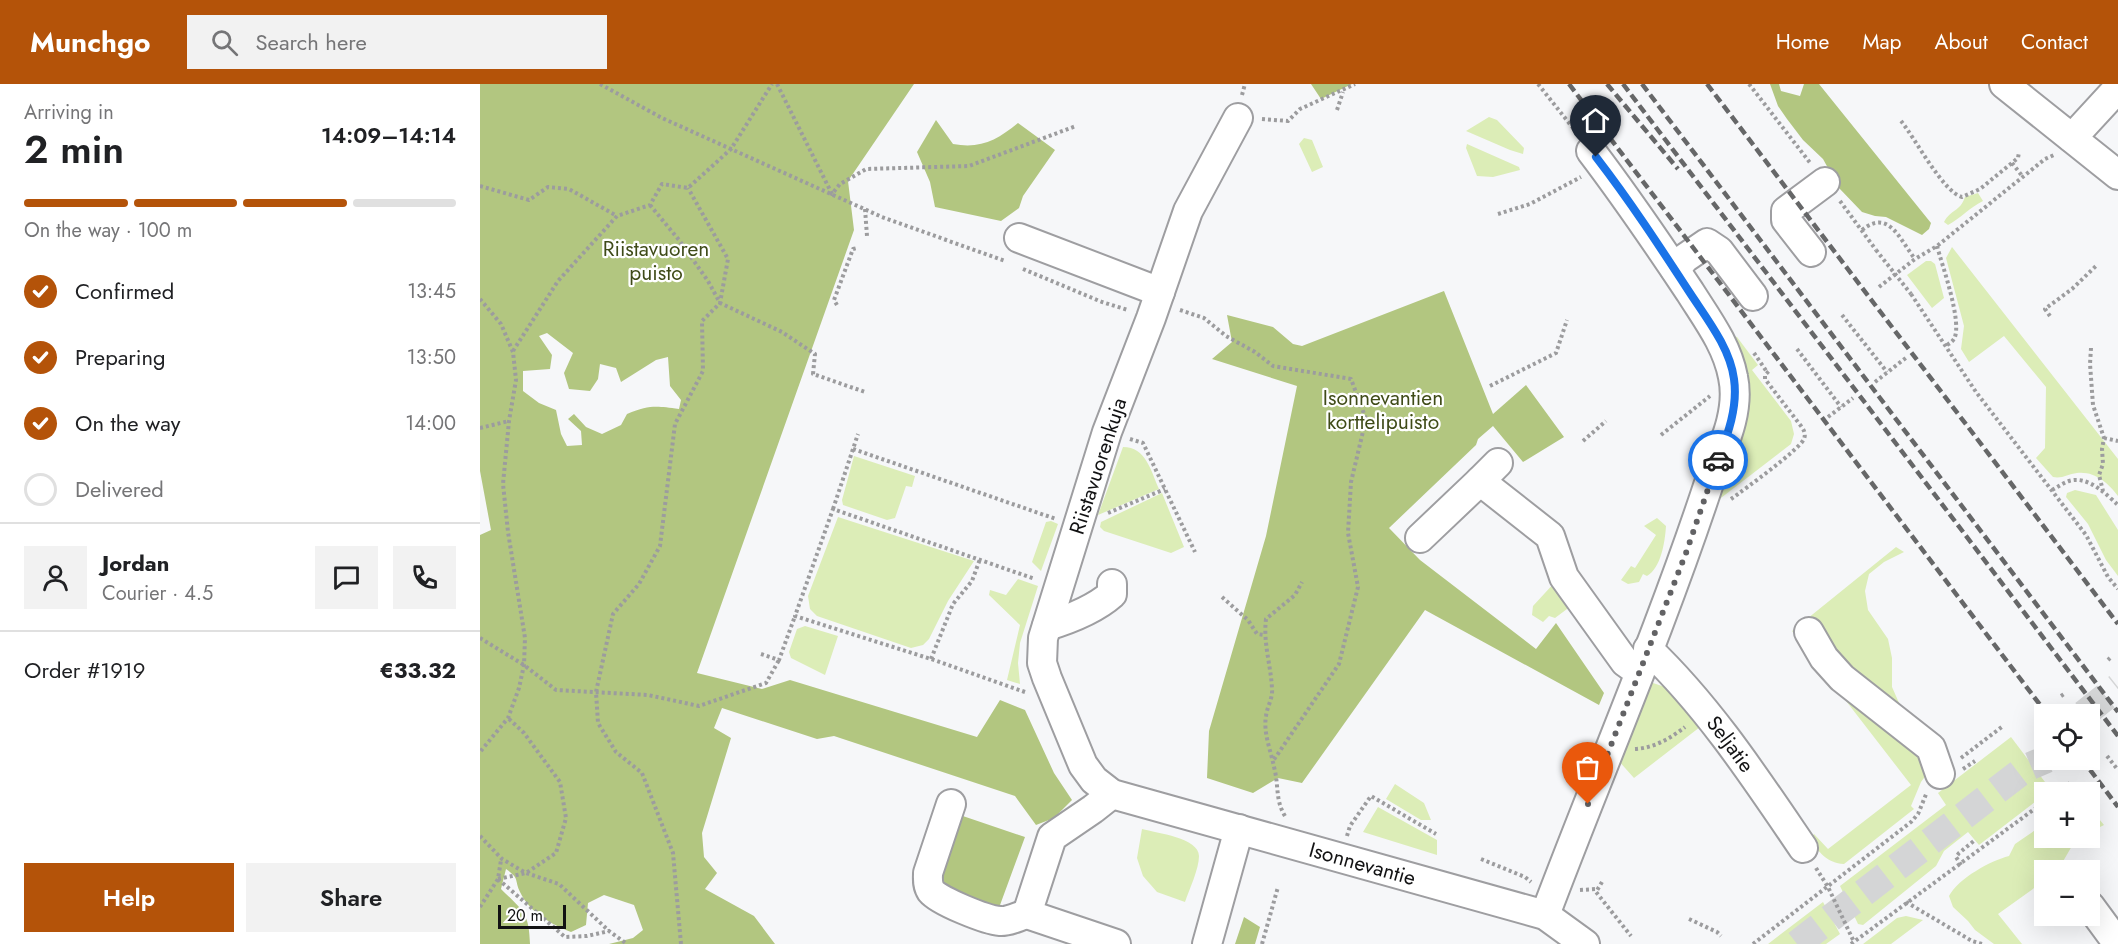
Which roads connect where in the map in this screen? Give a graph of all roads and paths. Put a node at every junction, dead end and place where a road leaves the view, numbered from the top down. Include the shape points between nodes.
1 (600, 84) edge
2 (772, 84) edge
3 (777, 84) edge
4 (1355, 84) edge
5 (1538, 84) edge
6 (2004, 84) edge
7 (2118, 88) edge
8 (1343, 91) junction
9 (1338, 110) dead end
10 (1238, 117) dead end
11 (1288, 121) dead end
12 (1901, 122) dead end
13 (1076, 126) dead end
14 (2072, 138) junction
15 (731, 149) junction
16 (1591, 151) joint
17 (2019, 152) dead end
18 (2045, 159) dead end
19 (2012, 163) junction
20 (2118, 175) edge
21 (2023, 177) junction
22 (1576, 179) dead end
23 (1825, 182) dead end
24 (480, 186) edge
25 (688, 188) junction
26 (832, 194) junction
27 (650, 205) junction
28 (865, 209) junction
29 (1498, 214) dead end
30 (617, 216) junction
31 (1862, 230) dead end
32 (867, 236) dead end
33 (1019, 238) dead end
34 (1937, 246) junction
35 (857, 248) dead end
36 (1876, 250) dead end
37 (1811, 252) dead end
38 (1915, 259) junction
39 (2097, 265) dead end
40 (1675, 269) junction
41 (1879, 287) dead end
42 (1753, 296) dead end
43 (1158, 297) junction
44 (480, 299) edge
45 (1102, 302) dead end
46 (720, 303) junction
47 (837, 305) dead end
48 (1842, 315) dead end
49 (2050, 316) dead end
50 (1567, 320) dead end
51 (1947, 345) junction
52 (2091, 348) dead end
53 (1797, 349) dead end
54 (513, 352) junction
55 (1906, 357) dead end
56 (1759, 361) dead end
57 (1887, 372) junction
58 (1875, 382) dead end
59 (1490, 387) dead end
60 (865, 392) dead end
61 (1710, 396) dead end
62 (1854, 398) dead end
63 (1841, 408) junction
64 (1828, 417) dead end
65 (509, 421) junction
66 (1606, 422) dead end
67 (480, 428) edge
68 (1107, 432) junction
69 (858, 434) dead end
70 (1661, 435) dead end
71 (2104, 438) junction
72 (1583, 441) dead end
73 (2118, 441) edge
74 (853, 449) junction
75 (1165, 489) junction
76 (2052, 490) junction
77 (2103, 491) junction
78 (2118, 505) edge
79 (833, 509) junction
80 (1699, 515) junction
81 (1072, 524) junction
82 (1420, 538) dead end
83 (1195, 552) dead end
84 (980, 559) junction
85 (1302, 582) dead end
86 (1112, 584) dead end
87 (1059, 587) junction
88 (2118, 589) edge
89 (1222, 597) dead end
90 (795, 616) junction
91 (1047, 626) junction
92 (1809, 632) dead end
93 (1264, 635) junction
94 (480, 638) edge
95 (760, 654) dead end
96 (931, 659) junction
97 (779, 660) junction
98 (1644, 661) junction
99 (524, 665) junction
100 (596, 692) junction
101 (1032, 694) dead end
102 (1705, 713) junction
103 (508, 718) junction
104 (2003, 726) dead end
105 (1611, 744) junction
106 (480, 752) edge
107 (2107, 756) dead end
108 (1273, 761) junction
109 (2118, 770) edge
110 (1940, 774) junction
111 (1121, 796) junction
112 (951, 804) dead end
113 (2034, 810) edge
114 (1290, 821) dead end
115 (1239, 829) junction
116 (1348, 833) dead end
117 (1436, 834) dead end
118 (480, 836) edge
119 (1975, 840) dead end
120 (1803, 848) dead end
121 (502, 859) junction
122 (1481, 859) dead end
123 (1961, 865) junction
124 (526, 873) junction
125 (498, 879) junction
126 (1532, 882) dead end
127 (1602, 882) dead end
128 (1278, 887) dead end
129 (1828, 887) junction
130 (1597, 890) junction
131 (1575, 895) dead end
132 (1906, 902) junction
133 (480, 907) edge
134 (1027, 914) junction
135 (1545, 915) junction
136 (1689, 919) dead end
137 (2100, 920) edge
138 (609, 931) junction
139 (1631, 936) dead end
140 (1721, 936) dead end
141 (565, 937) junction
142 (1852, 943) edge
143 (569, 944) edge
144 (627, 944) edge
145 (681, 944) edge
146 (1116, 944) edge
147 (1207, 944) edge
148 (1262, 944) edge
149 (1585, 944) edge
150 (1753, 944) edge
151 (1982, 944) edge
152 (2118, 944) edge

1 - 15 path
2 - 15 path
3 - 26 path
4 - 8 path
5 - 16 path
6 - 14 street
7 - 14 street
8 - 9 path
8 - 11 path via 1300,109
10 - 43 street, Riistavuorenkuja via 1188,211
12 - 19 path via 1958,196 1980,189
13 - 26 path via 969,165 866,169 840,184
14 - 20 street
15 - 25 path
15 - 26 path
16 - 40 street
17 - 19 path
18 - 21 path
19 - 21 path
21 - 34 path
22 - 29 path via 1530,204
23 - 37 street via 1786,211 1786,220
24 - 30 path via 529,200 548,187 569,189
25 - 27 path via 662,184
25 - 46 path via 728,259
26 - 28 path
27 - 30 path
27 - 46 path via 679,240
28 - 32 path
28 - 45 path via 1004,260
30 - 54 path via 558,281
31 - 38 path via 1875,222 1885,222
33 - 43 street
34 - 38 path
34 - 51 path via 1956,326 1955,338
35 - 47 path via 853,249 834,300
36 - 51 path, bridge
38 - 41 path
39 - 49 path via 2044,309
40 - 42 street via 1707,243 1719,251
40 - 80 street via 1716,333 1734,378 1732,417
43 - 68 street, Riistavuorenkuja
43 - 108 path via 1204,318 1273,366 1351,379 1366,420 1351,482 1348,533 1358,587 1339,664
44 - 54 path via 501,324
46 - 60 path via 782,332 815,354 813,374
46 - 100 path via 702,321 703,370 675,424 660,546 639,584 613,614
48 - 57 path
50 - 59 path via 1556,353
51 - 76 path via 1976,392
52 - 71 path via 2093,405
53 - 63 path
54 - 65 path via 516,380
55 - 57 path
56 - 80 path via 1768,371 1765,379 1805,437 1712,515
57 - 58 path
61 - 70 path
62 - 63 path
63 - 64 path
65 - 67 path
65 - 99 path via 503,484 525,638
66 - 72 path
68 - 75 path via 1143,443
68 - 81 street, Riistavuorenkuja
69 - 74 path
71 - 73 path
71 - 77 path via 2099,475
74 - 79 path
74 - 81 path
75 - 81 path
75 - 83 path
76 - 77 path via 2077,480
76 - 88 path
77 - 78 path
79 - 84 path
79 - 90 path
80 - 98 street
81 - 87 street, Riistavuorenkuja
82 - 98 street, Seljatie via 1489,472 1550,536 1564,577 1625,662
84 - 87 path
84 - 96 path via 972,581 953,604
85 - 93 path via 1295,595 1266,619
86 - 91 street via 1112,594 1103,602
87 - 91 street, Riistavuorenkuja
89 - 93 path via 1248,620 1257,634
90 - 96 path
90 - 97 path
91 - 111 street, Riistavuorenkuja via 1042,663 1083,765 1094,780
92 - 110 street via 1842,678 1932,748
93 - 108 path via 1273,691 1265,718
94 - 99 path
95 - 97 path
96 - 101 path
97 - 100 path via 766,683 699,706 648,695
98 - 102 street, Seljatie via 1677,676
98 - 105 street
99 - 100 path via 556,690
99 - 103 path
100 - 145 path via 598,723 616,752 642,773 673,853
102 - 105 path via 1675,735 1647,748
102 - 120 street, Seljatie
103 - 106 path
103 - 124 path via 560,782 566,818 556,853
104 - 110 path
105 - 135 street
107 - 109 path
108 - 114 path via 1279,805
110 - 129 path via 1932,781 1911,822
111 - 115 street, Isonnevantie
111 - 134 street via 1093,809 1052,837
112 - 134 street via 928,873 930,889 938,897 1002,922
113 - 123 path
115 - 135 street, Isonnevantie
115 - 147 street
116 - 117 path via 1371,796
118 - 121 path
119 - 123 path via 1956,857
121 - 124 path
121 - 125 path
122 - 126 path
123 - 132 path
124 - 125 path
124 - 138 path via 559,884
125 - 133 path
125 - 141 path
127 - 130 path
128 - 148 path
129 - 142 path
129 - 150 path
130 - 131 path via 1582,889
130 - 139 path
132 - 142 path
132 - 151 path
134 - 146 street
135 - 149 street, Isonnevantie
136 - 140 path
137 - 152 street
138 - 141 path
138 - 144 path
141 - 143 path

